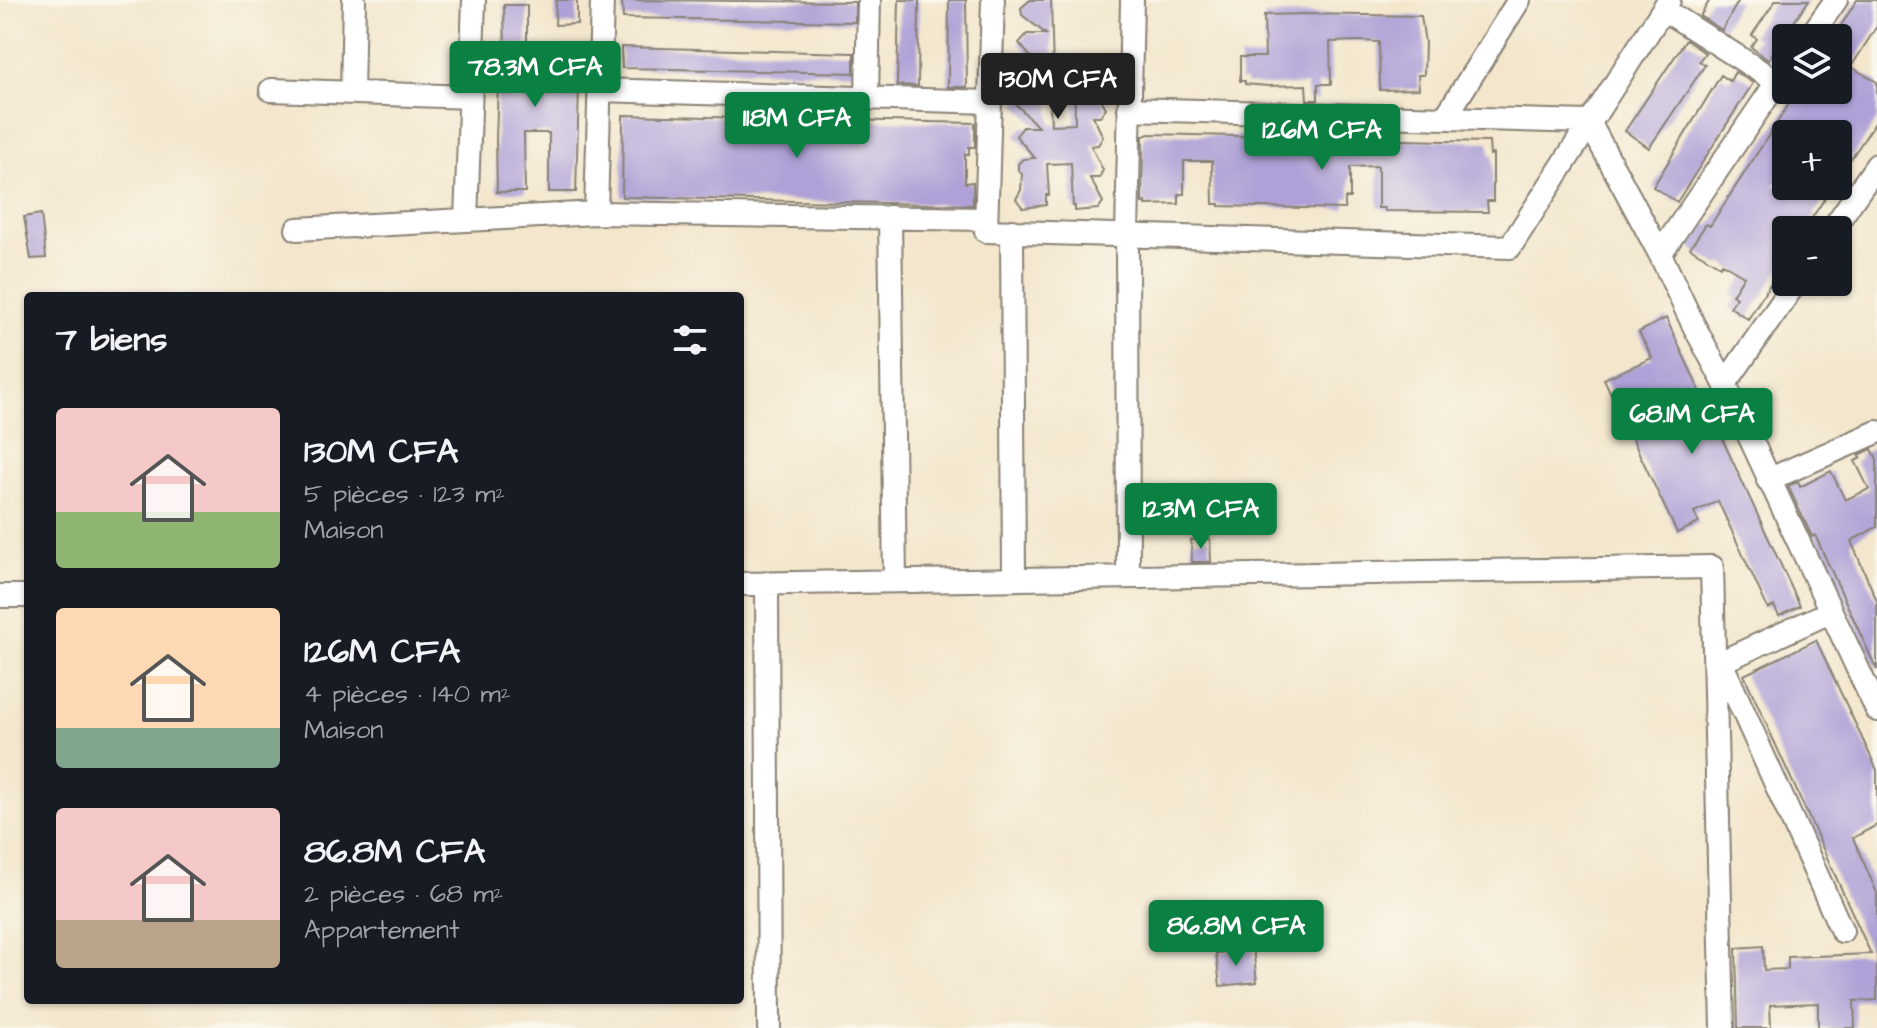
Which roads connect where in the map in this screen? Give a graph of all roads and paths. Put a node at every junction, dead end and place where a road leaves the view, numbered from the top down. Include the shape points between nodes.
1 (354, 0) edge
2 (474, 0) edge
3 (602, 0) edge
4 (869, 0) edge
5 (993, 0) edge
6 (1132, 0) edge
7 (1519, 0) edge
8 (1836, 0) edge
9 (1666, 4) edge
10 (1819, 24) edge
11 (1772, 70) edge
12 (1772, 89) edge
13 (271, 90) dead end
14 (599, 90) junction
15 (352, 93) junction
16 (470, 97) junction
17 (867, 97) junction
18 (990, 102) junction
19 (1129, 109) junction
20 (1445, 118) junction
21 (1589, 122) junction
22 (1877, 165) edge
23 (596, 213) junction
24 (1842, 216) edge
25 (890, 217) junction
26 (986, 219) junction
27 (466, 220) junction
28 (297, 229) dead end
29 (1012, 231) junction
30 (1127, 235) junction
31 (1660, 254) junction
32 (1786, 296) edge
33 (1725, 384) junction
34 (1877, 432) edge
35 (1768, 480) junction
36 (1128, 577) junction
37 (1014, 579) junction
38 (895, 581) junction
39 (767, 583) junction
40 (744, 584) edge
41 (0, 596) edge
42 (24, 596) edge
43 (1830, 612) junction
44 (1877, 710) edge
45 (1842, 931) dead end
46 (769, 1028) edge
47 (1723, 1028) edge

1 - 15 street
2 - 16 street
3 - 14 street
4 - 17 street
5 - 18 street
6 - 19 street
7 - 20 street
8 - 10 street
9 - 11 street
9 - 21 street
12 - 31 street
13 - 15 street
14 - 17 street
14 - 23 street
15 - 16 street
16 - 27 street
17 - 18 street
18 - 26 street
19 - 20 street
19 - 30 street
20 - 21 street
21 - 30 street via 1510,247
21 - 31 street
22 - 24 street
23 - 25 street
23 - 27 street
25 - 26 street
25 - 38 street
26 - 29 street via 986,231
27 - 28 street
29 - 30 street
29 - 37 street
30 - 36 street
31 - 33 street
32 - 33 street
33 - 35 street
34 - 35 street
35 - 43 street
36 - 37 street
36 - 47 street via 1712,567
37 - 38 street
38 - 39 street
39 - 40 street
39 - 46 street
41 - 42 street
43 - 44 street
43 - 45 street via 1721,662

